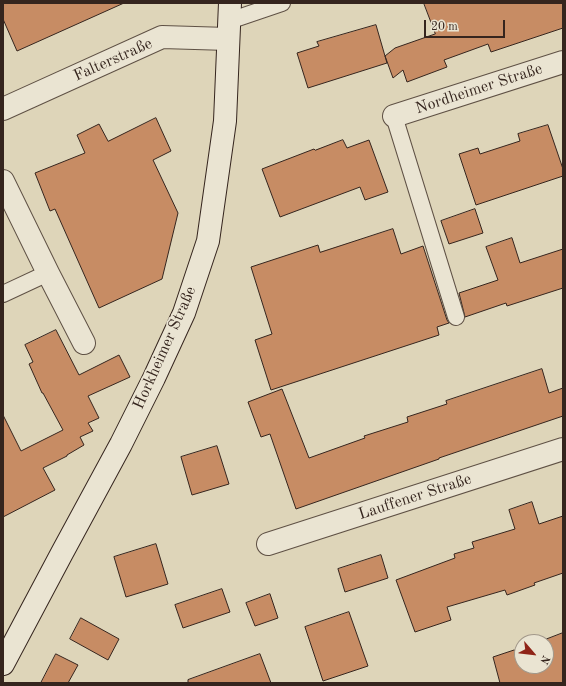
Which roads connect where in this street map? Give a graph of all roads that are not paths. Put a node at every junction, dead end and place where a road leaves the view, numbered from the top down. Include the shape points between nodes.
1 (282, 3) edge
2 (229, 21) edge
3 (563, 62) edge
4 (3, 109) edge
5 (394, 116) joint
6 (3, 181) edge
7 (48, 273) junction
8 (3, 294) edge
9 (456, 317) dead end
10 (84, 343) dead end
11 (563, 449) edge
12 (268, 544) dead end
13 (3, 664) edge

1 - 2 lane
2 - 4 street, Falterstraße via 162,37
2 - 13 street, Horkheimer Straße via 225,121 208,241 184,313 121,444
3 - 5 street, Nordheimer Straße
5 - 9 lane
6 - 7 street
7 - 8 lane
7 - 10 street
11 - 12 street, Lauffener Straße

